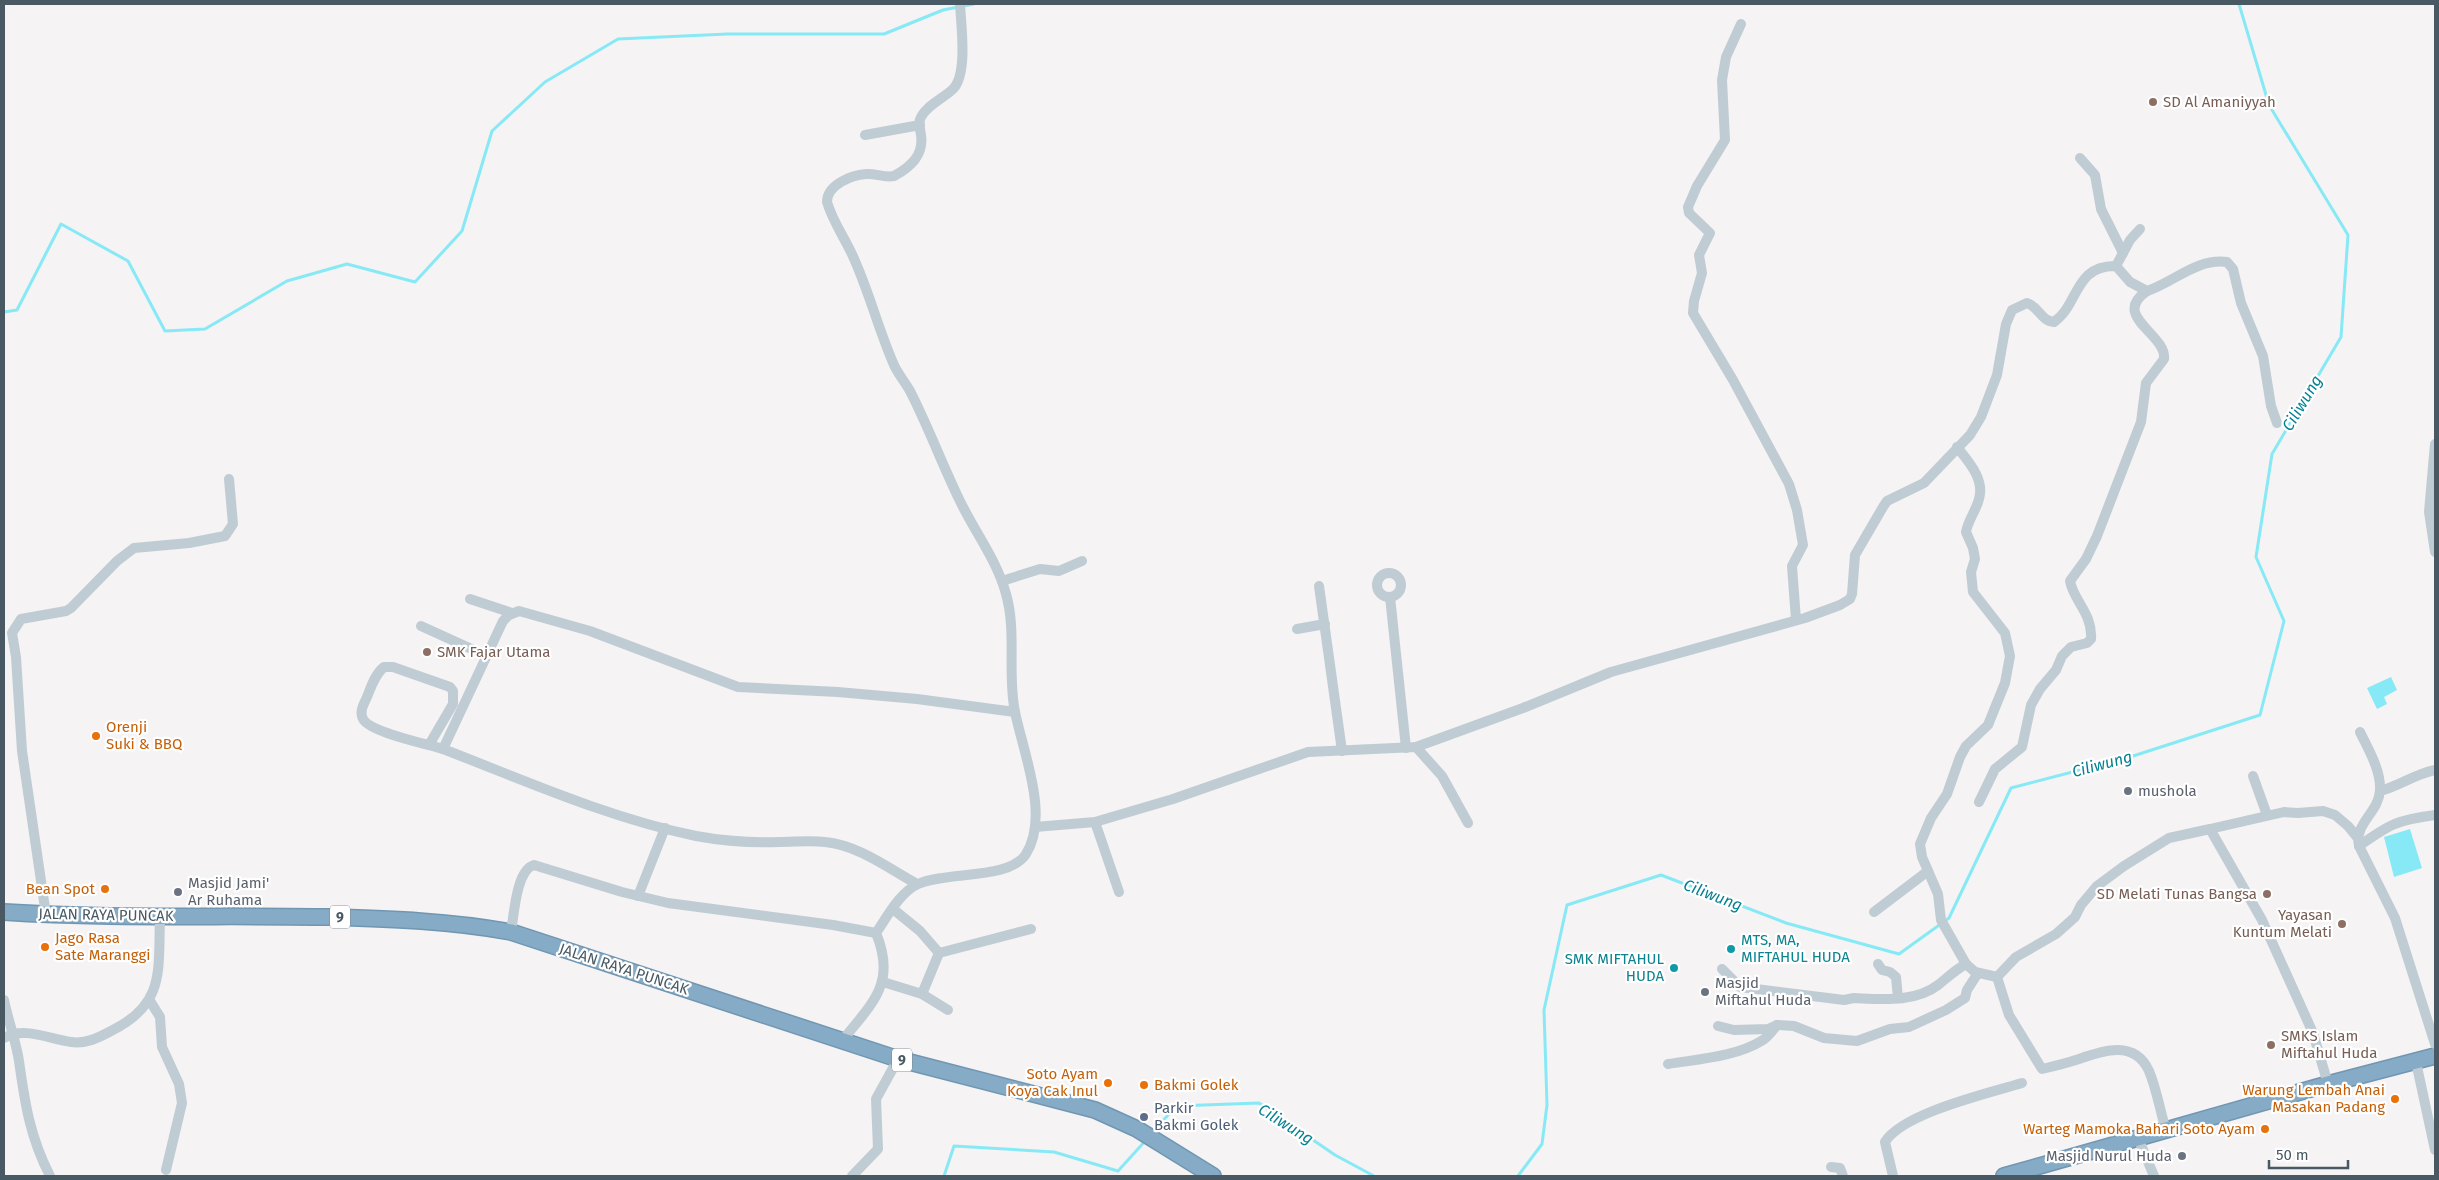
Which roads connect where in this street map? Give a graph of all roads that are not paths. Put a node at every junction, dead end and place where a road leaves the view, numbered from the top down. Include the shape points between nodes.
1 (960, 4) edge
2 (1741, 24) dead end
3 (920, 125) junction
4 (866, 135) dead end
5 (2080, 158) dead end
6 (2140, 230) dead end
7 (2123, 253) junction
8 (2116, 266) junction
9 (2148, 291) junction
10 (2277, 423) dead end
11 (2435, 444) edge
12 (1957, 447) junction
13 (229, 479) dead end
14 (2435, 552) edge
15 (1082, 561) dead end
16 (1002, 581) junction
17 (1319, 586) dead end
18 (1388, 597) dead end
19 (470, 599) dead end
20 (512, 613) junction
21 (1796, 620) junction
22 (1325, 624) junction
23 (421, 626) dead end
24 (1297, 629) dead end
25 (8, 635) edge
26 (487, 656) junction
27 (1015, 712) junction
28 (2360, 732) dead end
29 (429, 745) junction
30 (1411, 747) junction
31 (442, 750) junction
32 (1342, 752) junction
33 (2435, 770) edge
34 (2253, 776) dead end
35 (2380, 791) junction
36 (1979, 802) dead end
37 (2267, 815) junction
38 (2435, 815) edge
39 (1095, 822) junction
40 (1468, 822) dead end
41 (1035, 827) junction
42 (665, 828) junction
43 (2210, 829) junction
44 (2358, 841) junction
45 (1928, 872) junction
46 (917, 884) junction
47 (1119, 892) dead end
48 (638, 896) junction
49 (893, 909) junction
50 (4, 912) edge
51 (1874, 912) dead end
52 (46, 915) junction
53 (160, 917) junction
54 (1031, 929) dead end
55 (511, 932) junction
56 (876, 933) junction
57 (939, 953) junction
58 (1878, 964) dead end
59 (1966, 964) junction
60 (1722, 969) dead end
61 (1978, 973) junction
62 (1997, 977) junction
63 (883, 982) junction
64 (922, 994) junction
65 (1898, 998) junction
66 (4, 1000) edge
67 (150, 1001) junction
68 (948, 1010) dead end
69 (1777, 1025) junction
70 (1718, 1026) dead end
71 (7, 1036) edge
72 (842, 1041) junction
73 (2435, 1044) edge
74 (2435, 1056) edge
75 (898, 1059) junction
76 (2416, 1062) junction
77 (1668, 1064) dead end
78 (2022, 1083) dead end
79 (2328, 1084) junction
80 (2166, 1130) junction
81 (2138, 1138) junction
82 (2435, 1150) edge
83 (1831, 1167) dead end
84 (166, 1170) dead end
85 (50, 1176) edge
86 (852, 1176) edge
87 (1213, 1176) edge
88 (1843, 1176) edge
89 (1893, 1176) edge
90 (2004, 1176) edge
91 (2154, 1176) edge

1 - 3 street via 960,80 925,112
2 - 21 street via 1726,58 1722,80 1725,140 1688,207 1689,213 1710,233 1698,259 1702,273 1693,313 1733,380 1794,496 1803,545 1792,566
3 - 4 street
3 - 16 street via 921,151 908,166 894,176 867,174 844,180 830,192 827,202 856,261 895,366 910,390 949,478
5 - 7 street via 2095,175 2101,209
6 - 7 street
7 - 8 street
8 - 9 street via 2137,287
8 - 12 street via 2101,268 2084,279 2067,309 2054,322 2046,320 2027,303 2012,310 2008,315 1998,375 1990,396 1970,435
9 - 10 street via 2196,266 2216,261 2230,264 2241,303 2263,356
9 - 36 street via 2139,297 2136,304 2138,320 2162,346 2164,359 2146,384 2141,422 2097,536 2086,560 2070,581 2086,614 2091,639 2071,647 2062,656 2031,705 2022,747 1994,769
11 - 14 street via 2429,512
12 - 21 street via 1924,483 1883,506 1856,555 1850,599
12 - 45 street via 1974,470 1980,489 1980,498 1966,532 1975,559 1971,572 1973,592 2005,633 2010,656 2005,683 1988,725 1960,756 1948,794 1924,833 1920,844
13 - 25 street via 234,519 225,536 134,548 71,608 24,617 16,622
15 - 16 street via 1059,571 1040,569
16 - 27 street via 1009,616
17 - 22 street
18 - 30 street via 1401,703
19 - 20 street
20 - 26 street via 503,621
20 - 27 street via 527,613 590,631 746,689 838,692
21 - 30 street via 1611,672 1523,708
22 - 24 street
22 - 32 street
23 - 26 street
25 - 52 street via 16,657 22,751
26 - 31 street
27 - 41 street via 1029,764
28 - 35 street via 2376,769
29 - 29 street via 368,725 362,719 361,710 377,674 384,667 393,667 450,687 453,691 453,704
29 - 31 street
30 - 32 street
30 - 40 street via 1442,776
31 - 42 street via 598,809
32 - 39 street via 1318,751 1295,756 1173,799
33 - 35 street
34 - 37 street
35 - 44 street via 2373,812 2360,826
37 - 43 street
37 - 44 street via 2329,813 2348,826
38 - 44 street via 2390,824
39 - 41 street
39 - 47 street
41 - 46 street via 1028,851 1016,864 1000,870 945,876
42 - 46 street via 725,839 830,842 858,851
42 - 48 street
43 - 62 street via 2169,838 2124,866 2097,886 2075,917 2016,957
43 - 79 street via 2262,920 2313,1033
44 - 73 street via 2395,918
45 - 51 street
45 - 59 street via 1938,894 1941,920
46 - 49 street
48 - 55 street via 534,865 526,869 520,880
48 - 56 street via 702,909 804,920
49 - 56 street
49 - 57 street via 920,931
50 - 52 highway, JALAN RAYA PUNCAK / 9
52 - 53 highway, JALAN RAYA PUNCAK / 9
53 - 55 highway, JALAN RAYA PUNCAK / 9 via 448,922
53 - 67 street via 158,976
54 - 57 street
55 - 72 highway, JALAN RAYA PUNCAK / 9
56 - 63 street via 882,954
57 - 64 street
58 - 65 street via 1882,970 1896,977
59 - 61 street
59 - 65 street via 1926,992
60 - 65 street via 1740,987 1844,1000
61 - 62 street
61 - 69 street via 1964,998 1946,1010 1909,1027 1890,1029 1857,1041 1824,1038 1794,1026
62 - 80 street via 2009,1015 2042,1070 2114,1048 2132,1053 2140,1058 2149,1072
63 - 64 street
63 - 72 street via 870,1006
64 - 68 street
66 - 71 street
67 - 71 street via 118,1028 96,1039 72,1042 25,1033
67 - 84 street via 160,1017 162,1047 179,1084 182,1103
69 - 70 street via 1768,1029 1734,1030
69 - 77 street via 1765,1039 1742,1049 1721,1056
71 - 85 street via 19,1060 29,1126
72 - 75 highway, JALAN RAYA PUNCAK / 9
74 - 76 highway
75 - 86 street via 876,1099 878,1149
75 - 87 highway, JALAN RAYA PUNCAK / 9 via 1085,1107 1137,1129
76 - 79 highway
76 - 82 street
78 - 89 street via 1932,1111 1891,1135 1884,1142
79 - 80 highway
80 - 81 highway
81 - 90 highway
81 - 91 street
83 - 88 street via 1840,1168

